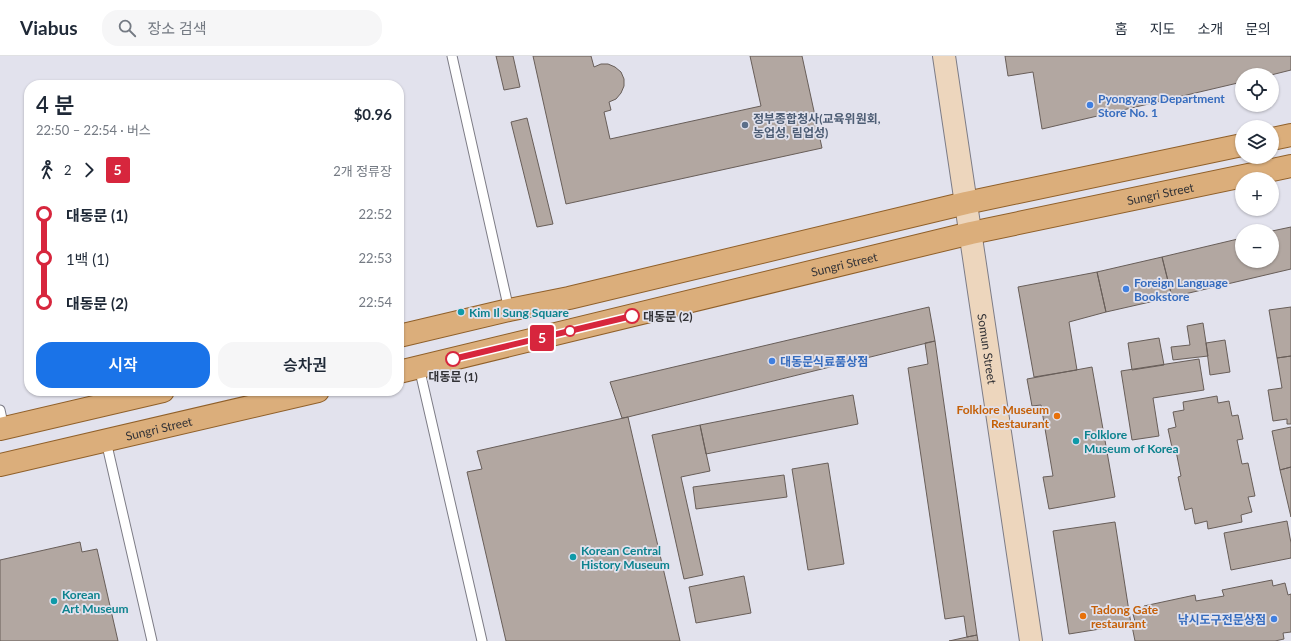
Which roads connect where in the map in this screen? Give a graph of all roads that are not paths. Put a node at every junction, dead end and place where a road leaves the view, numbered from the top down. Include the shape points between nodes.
1 (452, 56) edge
2 (944, 56) edge
3 (1291, 134) edge
4 (1279, 137) edge
5 (1235, 146) edge
6 (1291, 166) edge
7 (966, 203) junction
8 (971, 234) junction
9 (509, 310) junction
10 (404, 335) edge
11 (409, 370) edge
12 (137, 396) edge
13 (297, 396) edge
14 (1, 422) edge
15 (106, 441) junction
16 (0, 465) edge
17 (152, 641) edge
18 (482, 641) edge
19 (1031, 641) edge

1 - 9 lane
2 - 7 street, Somun Street
3 - 4 main road
5 - 7 main road
6 - 8 main road, Sungri Street
7 - 8 street, Somun Street
7 - 9 main road
8 - 11 main road, Sungri Street
8 - 19 street, Somun Street
9 - 10 main road
11 - 18 lane
12 - 14 main road
13 - 15 main road, Sungri Street
15 - 16 main road, Sungri Street
15 - 17 lane

